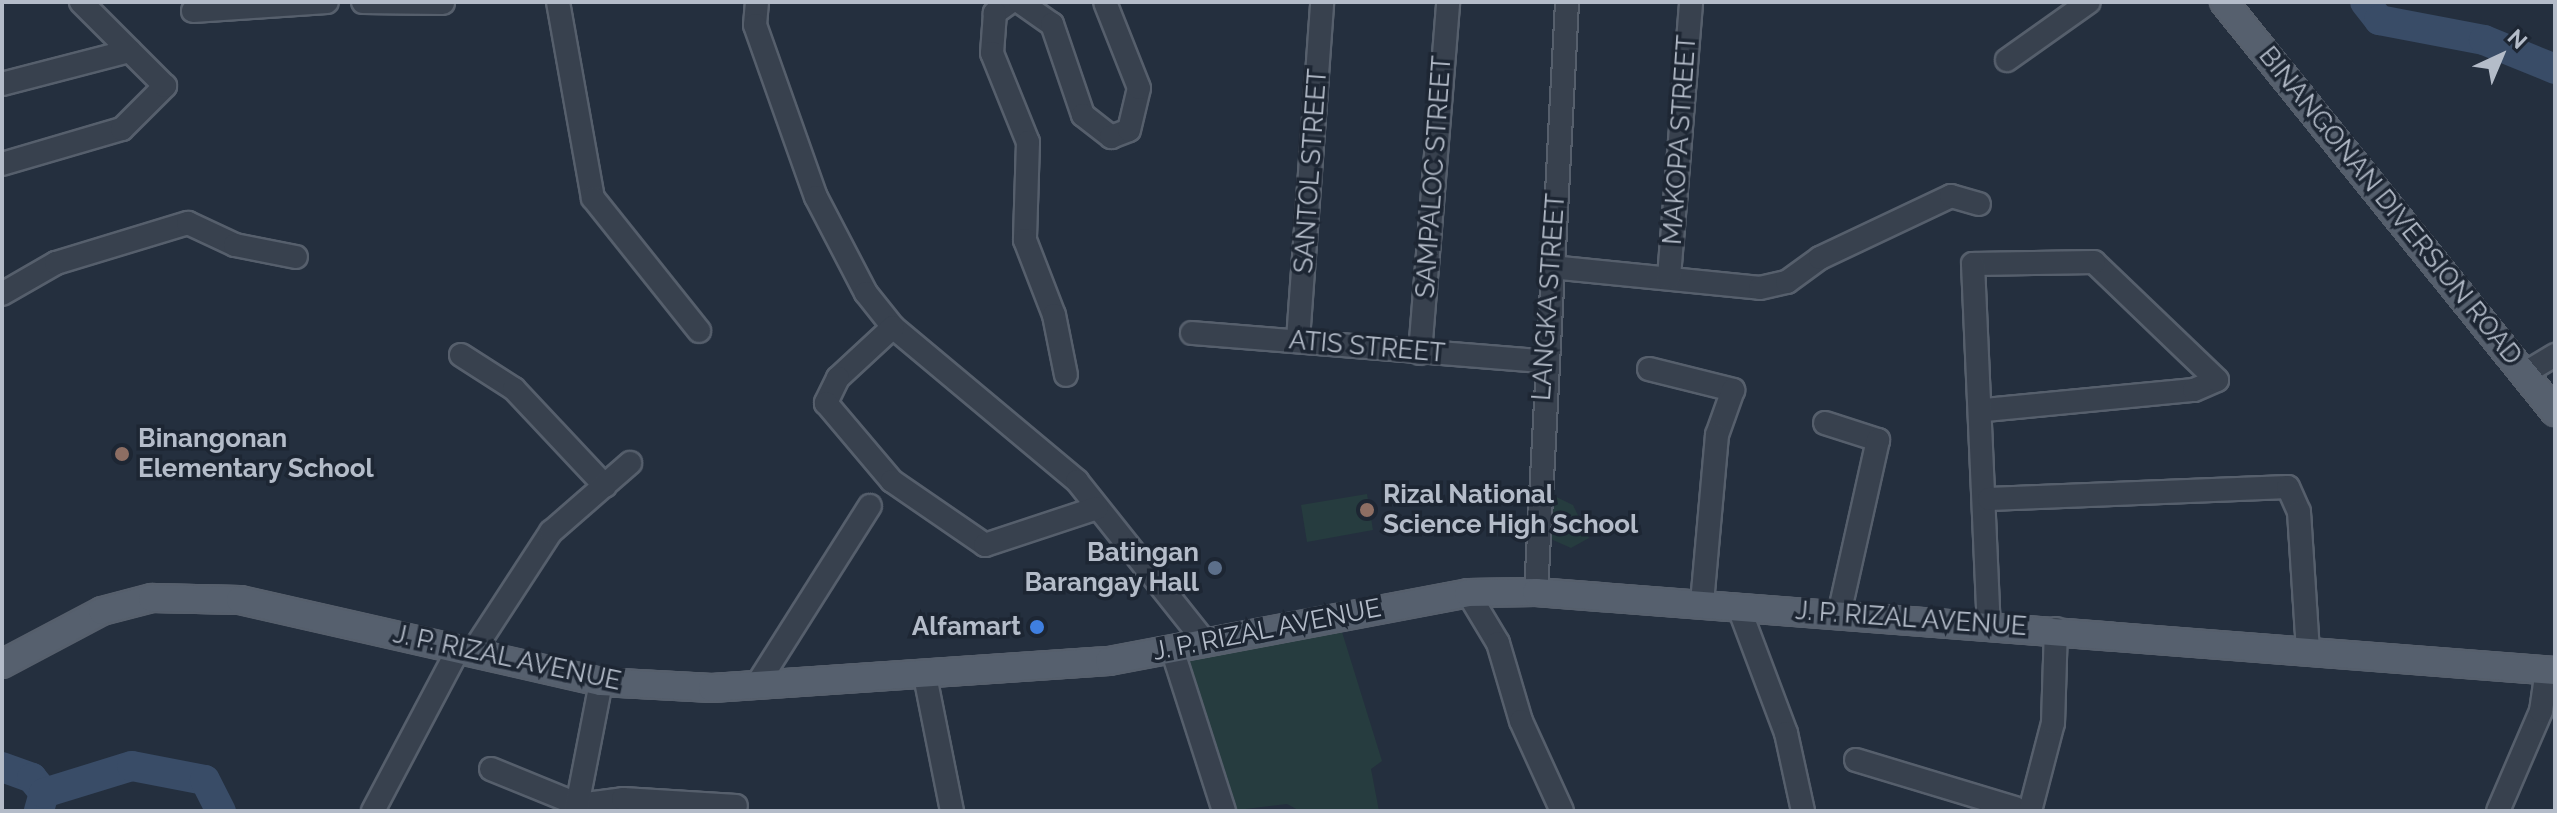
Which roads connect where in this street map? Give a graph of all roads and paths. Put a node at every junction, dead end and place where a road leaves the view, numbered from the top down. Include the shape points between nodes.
1 (81, 2) edge
2 (327, 2) edge
3 (363, 2) edge
4 (558, 2) edge
5 (757, 2) edge
6 (1010, 2) edge
7 (1020, 2) edge
8 (1105, 2) edge
9 (1322, 2) edge
10 (1448, 2) edge
11 (1567, 2) edge
12 (1691, 2) edge
13 (2089, 2) edge
14 (2224, 2) edge
15 (443, 3) edge
16 (193, 11) dead end
17 (130, 51) junction
18 (2007, 60) dead end
19 (2, 84) edge
20 (2, 164) edge
21 (1979, 204) dead end
22 (296, 257) dead end
23 (1551, 267) junction
24 (1669, 277) junction
25 (2, 294) edge
26 (893, 327) junction
27 (699, 331) dead end
28 (1192, 333) dead end
29 (1298, 340) junction
30 (1420, 353) junction
31 (461, 355) dead end
32 (2555, 355) edge
33 (1543, 361) junction
34 (1649, 369) dead end
35 (2525, 373) junction
36 (1066, 375) dead end
37 (1985, 410) junction
38 (2555, 412) edge
39 (1825, 423) dead end
40 (630, 463) dead end
41 (605, 486) junction
42 (1989, 499) junction
43 (870, 506) dead end
44 (1097, 508) junction
45 (1536, 592) junction
46 (1468, 593) junction
47 (1702, 602) junction
48 (1739, 608) junction
49 (1839, 615) junction
50 (1989, 624) junction
51 (2056, 629) junction
52 (1206, 643) junction
53 (1172, 649) junction
54 (2308, 650) junction
55 (465, 651) junction
56 (2, 664) edge
57 (2551, 671) edge
58 (925, 676) junction
59 (601, 682) junction
60 (756, 686) junction
61 (1856, 760) dead end
62 (491, 769) dead end
63 (736, 806) dead end
64 (578, 808) edge
65 (2022, 809) edge
66 (373, 811) edge
67 (952, 811) edge
68 (1224, 811) edge
69 (1562, 811) edge
70 (1803, 811) edge
71 (2498, 811) edge

1 - 17 street
2 - 16 street
3 - 15 street
4 - 27 street via 593,198
5 - 26 street via 755,25 816,197 866,293
6 - 36 street via 995,13 992,53 1028,142 1025,240 1054,315
7 - 8 street via 1052,24 1083,115 1111,137 1129,130 1139,88
9 - 29 street, SANTOL STREET
10 - 30 street, SAMPALOC STREET
11 - 23 street, LANGKA STREET
12 - 24 street, MAKOPA STREET
13 - 18 street
14 - 35 main road, BINANGONAN DIVERSION ROAD
17 - 19 street
17 - 20 street via 165,86 122,129
21 - 24 street via 1951,196 1772,286
22 - 25 street via 235,245 188,223 56,263
23 - 24 street
23 - 33 street, LANGKA STREET
26 - 44 street via 1077,481
26 - 44 street via 838,378 826,403 892,481 985,545
28 - 29 street, ATIS STREET
29 - 30 street, ATIS STREET
30 - 33 street, ATIS STREET
31 - 41 street via 514,389
32 - 35 street
33 - 45 street, LANGKA STREET
34 - 47 street via 1733,390 1717,435
35 - 38 main road, BINANGONAN DIVERSION ROAD
37 - 37 street via 1973,264 2094,262 2217,380 2194,390
37 - 42 street
39 - 49 street via 1878,440
40 - 41 street
41 - 55 street via 551,532
42 - 50 street
42 - 54 street via 2288,487 2299,512
43 - 60 street
44 - 52 street
45 - 46 main road, J. P. RIZAL AVENUE
45 - 47 main road, J. P. RIZAL AVENUE
46 - 52 main road, J. P. RIZAL AVENUE
46 - 69 street via 1498,643 1521,721
47 - 48 main road, J. P. RIZAL AVENUE
48 - 49 main road, J. P. RIZAL AVENUE
48 - 70 street via 1786,733
49 - 50 main road, J. P. RIZAL AVENUE
50 - 51 main road, J. P. RIZAL AVENUE
51 - 54 main road, J. P. RIZAL AVENUE
51 - 65 street via 2053,723
52 - 53 main road, J. P. RIZAL AVENUE
53 - 58 main road, J. P. RIZAL AVENUE
53 - 68 street
54 - 57 main road, J. P. RIZAL AVENUE
55 - 56 main road, J. P. RIZAL AVENUE via 240,600 152,598 102,611
55 - 59 main road, J. P. RIZAL AVENUE
55 - 66 street
57 - 71 street via 2541,711
58 - 60 main road, J. P. RIZAL AVENUE
58 - 67 street
59 - 60 main road, J. P. RIZAL AVENUE
59 - 64 street
61 - 65 street
62 - 64 street
63 - 64 street via 623,799

